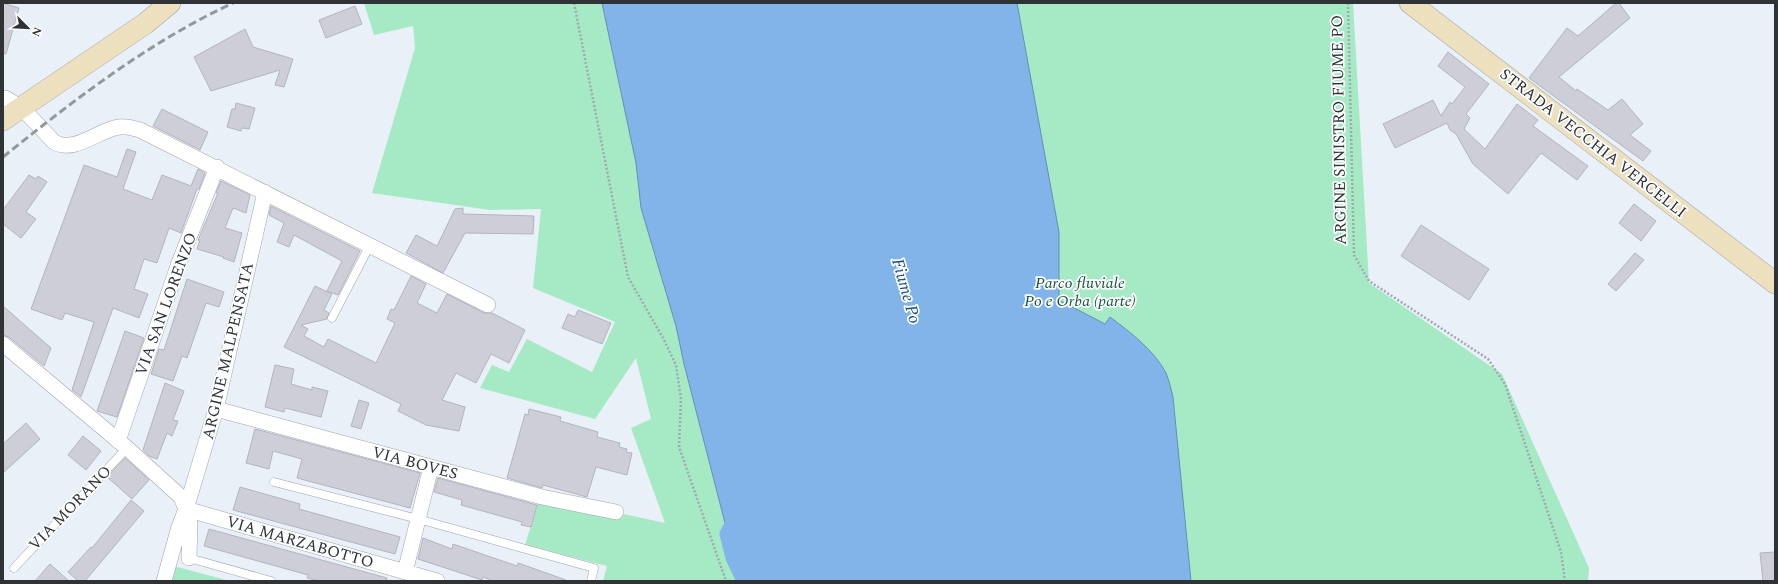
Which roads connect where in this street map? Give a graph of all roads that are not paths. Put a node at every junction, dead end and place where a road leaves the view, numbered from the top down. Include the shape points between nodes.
1 (170, 3) edge
2 (1410, 3) edge
3 (13, 103) junction
4 (3, 120) edge
5 (217, 167) junction
6 (265, 192) junction
7 (370, 245) junction
8 (1775, 283) edge
9 (488, 305) dead end
10 (332, 318) dead end
11 (3, 344) edge
12 (216, 409) junction
13 (122, 445) junction
14 (431, 467) junction
15 (274, 482) dead end
16 (186, 509) junction
17 (616, 512) dead end
18 (418, 519) junction
19 (189, 558) joint
20 (14, 568) dead end
21 (403, 577) edge
22 (164, 581) edge
23 (271, 581) edge
24 (437, 581) edge
25 (591, 581) edge

1 - 3 street via 146,23
2 - 8 street, STRADA VECCHIA VERCELLI
3 - 4 street
3 - 5 street via 59,146 78,143 107,130 128,127 140,130
5 - 6 street
5 - 13 street, VIA SAN LORENZO via 179,263
6 - 7 street
6 - 12 street, ARGINE MALPENSATA
7 - 9 street
7 - 10 lane
11 - 13 street
12 - 14 street, VIA BOVES
12 - 16 street, ARGINE MALPENSATA
13 - 16 street via 180,497
13 - 20 lane, VIA MORANO
14 - 17 street, VIA BOVES via 542,497
14 - 18 street
15 - 18 lane
16 - 19 street, ARGINE MALPENSATA via 190,523
16 - 21 street, VIA MARZABOTTO
16 - 22 street, ARGINE MALPENSATA
18 - 21 street
18 - 25 lane via 594,568
19 - 23 lane
21 - 24 street, VIA MARZABOTTO

